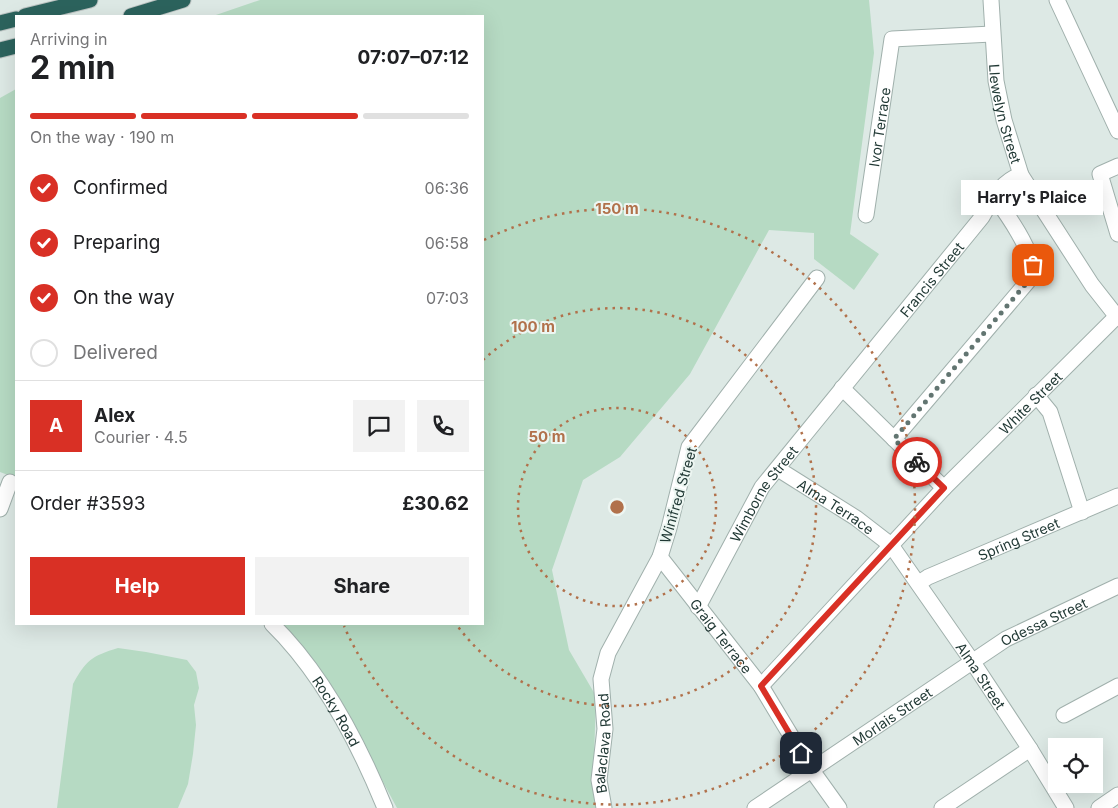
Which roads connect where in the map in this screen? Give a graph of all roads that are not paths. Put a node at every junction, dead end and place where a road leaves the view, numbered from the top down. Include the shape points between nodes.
1 (90, 0) edge
2 (183, 0) edge
3 (991, 0) edge
4 (1058, 0) edge
5 (29, 15) edge
6 (134, 15) edge
7 (15, 18) edge
8 (0, 23) edge
9 (992, 34) junction
10 (15, 46) edge
11 (0, 50) edge
12 (1118, 131) edge
13 (1118, 166) edge
14 (1021, 175) junction
15 (994, 196) junction
16 (866, 215) dead end
17 (1118, 234) edge
18 (817, 278) dead end
19 (1118, 317) edge
20 (842, 388) junction
21 (1036, 395) junction
22 (894, 439) junction
23 (778, 469) junction
24 (9, 482) edge
25 (944, 488) junction
26 (1118, 496) edge
27 (0, 509) edge
28 (1082, 512) junction
29 (891, 545) junction
30 (660, 557) junction
31 (919, 583) junction
32 (1118, 586) edge
33 (698, 608) junction
34 (273, 625) edge
35 (972, 661) junction
36 (601, 680) joint
37 (761, 686) junction
38 (1118, 686) edge
39 (1064, 715) dead end
40 (1030, 749) junction
41 (811, 769) junction
42 (1118, 795) edge
43 (385, 808) edge
44 (604, 808) edge
45 (756, 808) edge
46 (839, 808) edge
47 (942, 808) edge
48 (1066, 808) edge
49 (1099, 808) edge

1 - 5 highway
2 - 6 highway
3 - 9 street, Llewelyn Street
4 - 12 street
7 - 8 highway
9 - 14 street, Llewelyn Street via 1004,120
9 - 16 street, Ivor Terrace via 892,39
10 - 11 highway
13 - 17 street via 1100,174
14 - 15 street, Francis Street via 1005,183
14 - 19 street, Llewelyn Street via 1092,285
15 - 20 street, Francis Street via 982,217
15 - 22 street via 1008,215 1035,273
18 - 30 street, Winifred Street via 689,447
19 - 21 street, White Street
20 - 22 street
20 - 23 street, Wimborne Street
21 - 25 street, White Street
21 - 28 street via 1050,412
22 - 25 street
23 - 29 street, Alma Terrace via 856,518
23 - 33 street, Wimborne Street via 762,488
24 - 27 street
25 - 29 street, White Street
26 - 28 street, Spring Street
28 - 31 street, Spring Street
29 - 31 street, Alma Street
29 - 37 street, White Street
30 - 33 street, Graig Terrace
30 - 36 street, Winifred Street via 608,653
31 - 35 street, Alma Street
32 - 35 street, Odessa Street via 1006,639
33 - 37 street, Graig Terrace
34 - 43 street, Rocky Road via 306,664 340,715
35 - 40 street, Alma Street
35 - 41 street, Morlais Street
36 - 44 street, Balaclava Road via 605,729 600,780
37 - 41 street, Graig Terrace
38 - 39 street
40 - 47 street
40 - 48 street, Alma Street
41 - 45 street, Morlais Street
41 - 46 street, Graig Terrace
42 - 49 street

